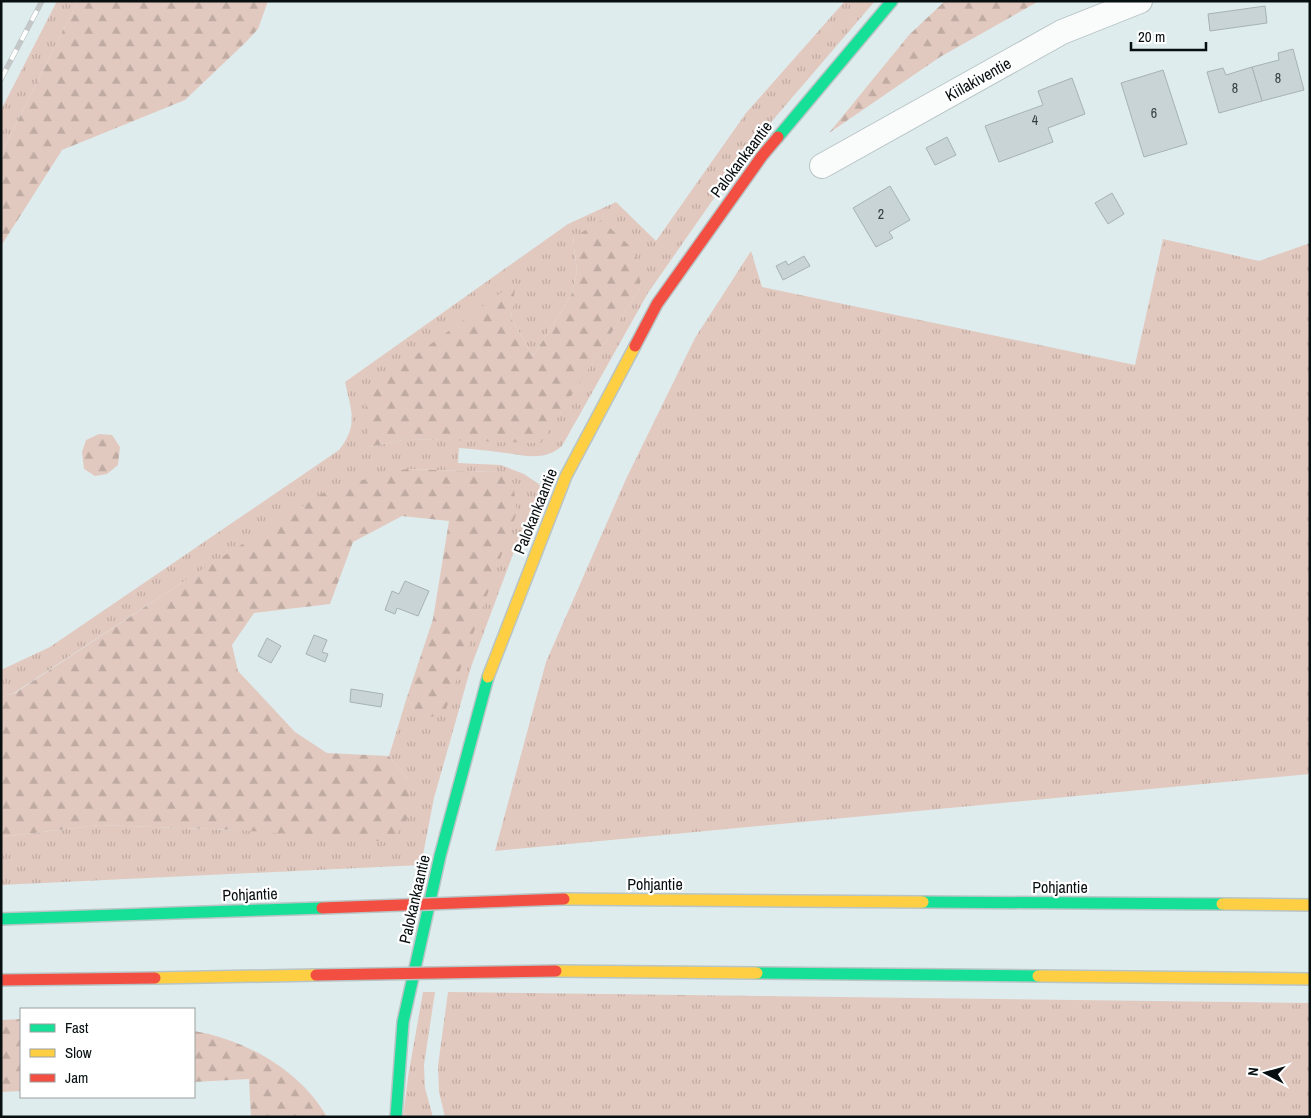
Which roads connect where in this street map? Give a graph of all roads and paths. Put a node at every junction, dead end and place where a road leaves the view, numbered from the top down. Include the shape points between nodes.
1 (892, 1) edge
2 (1140, 1) edge
3 (822, 166) dead end
4 (1310, 905) edge
5 (1, 919) edge
6 (1310, 979) edge
7 (1, 980) edge
8 (396, 1117) edge

1 - 8 main road, Palokankaantie via 762,156 657,304 566,476 488,677 465,761 403,1022
2 - 3 street, Kiilakiventie via 1062,32
4 - 5 main road, Pohjantie, bridge via 564,899
6 - 7 main road, bridge via 556,971

